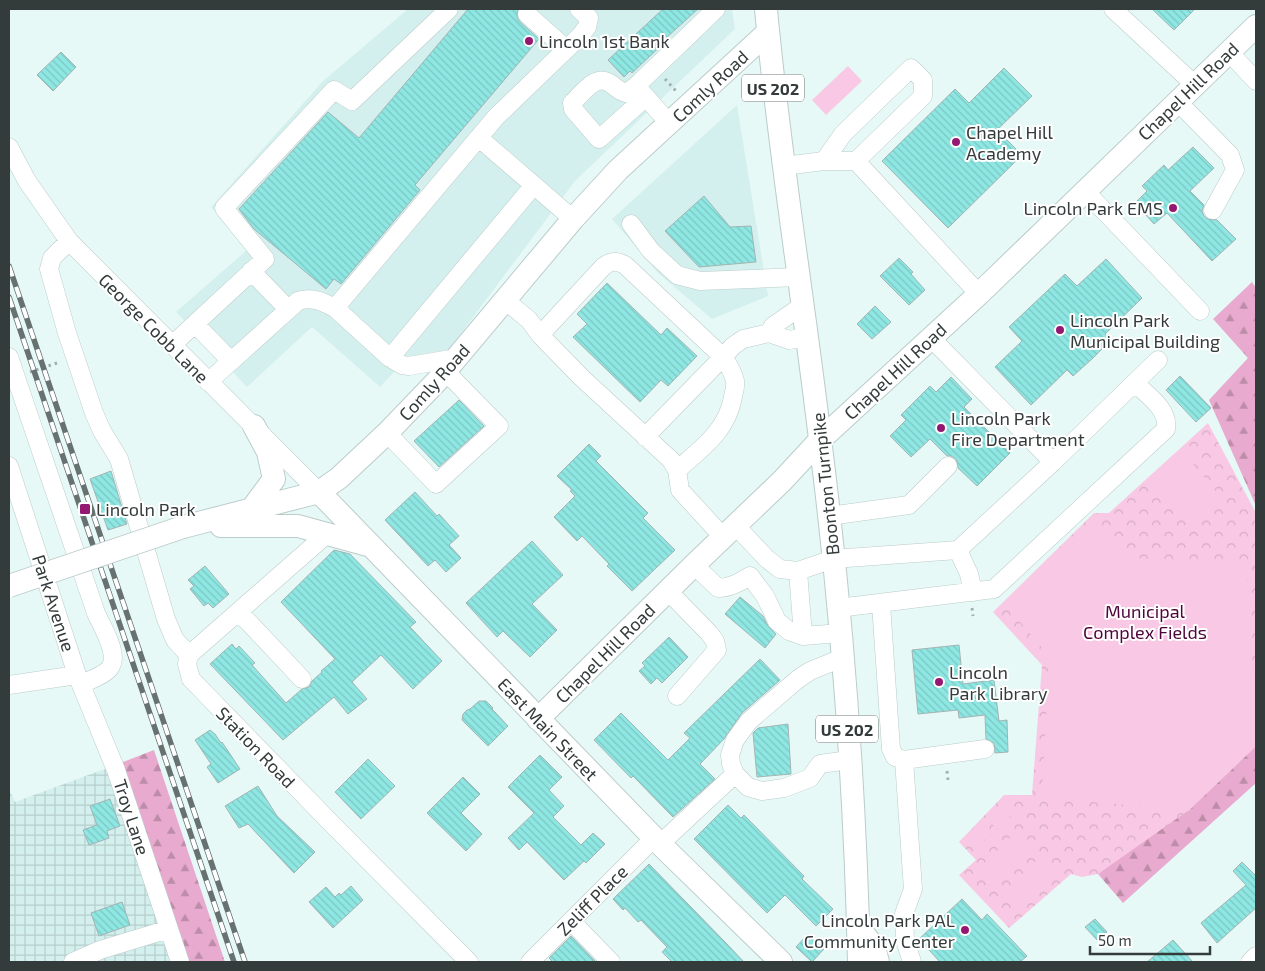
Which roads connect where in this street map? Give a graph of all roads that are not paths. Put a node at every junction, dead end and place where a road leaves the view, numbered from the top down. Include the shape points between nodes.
1 (449, 9) edge
2 (716, 9) edge
3 (766, 9) edge
4 (1114, 9) edge
5 (586, 12) edge
6 (527, 14) dead end
7 (1256, 26) edge
8 (768, 32) junction
9 (566, 49) junction
10 (1229, 52) junction
11 (1256, 81) edge
12 (1195, 85) junction
13 (1178, 102) junction
14 (669, 123) junction
15 (479, 138) junction
16 (9, 147) edge
17 (824, 161) junction
18 (856, 161) junction
19 (784, 166) junction
20 (534, 185) junction
21 (1084, 190) junction
22 (1213, 210) dead end
23 (573, 219) junction
24 (631, 224) dead end
25 (69, 241) junction
26 (251, 271) junction
27 (799, 277) junction
28 (979, 294) junction
29 (506, 301) junction
30 (802, 305) junction
31 (335, 308) junction
32 (288, 309) junction
33 (1200, 310) dead end
34 (195, 324) junction
35 (769, 333) junction
36 (540, 335) junction
37 (807, 337) junction
38 (931, 338) junction
39 (172, 345) junction
40 (9, 357) edge
41 (723, 357) junction
42 (390, 358) junction
43 (1158, 360) dead end
44 (231, 361) junction
45 (451, 365) junction
46 (208, 382) junction
47 (1135, 382) junction
48 (254, 426) junction
49 (387, 433) junction
50 (645, 437) junction
51 (820, 440) junction
52 (1053, 462) junction
53 (9, 466) edge
54 (948, 466) dead end
55 (677, 470) junction
56 (319, 492) junction
57 (251, 510) junction
58 (829, 516) junction
59 (183, 527) junction
60 (730, 532) junction
61 (327, 534) junction
62 (372, 547) junction
63 (958, 550) junction
64 (767, 559) junction
65 (833, 560) junction
66 (694, 565) junction
67 (798, 571) junction
68 (750, 576) junction
69 (9, 586) edge
70 (668, 591) junction
71 (973, 592) junction
72 (881, 604) junction
73 (838, 608) junction
74 (239, 612) junction
75 (840, 633) junction
76 (803, 636) junction
77 (189, 655) junction
78 (842, 658) junction
79 (79, 679) junction
80 (302, 679) dead end
81 (9, 685) edge
82 (678, 696) dead end
83 (538, 719) junction
84 (985, 749) dead end
85 (850, 760) junction
86 (904, 760) junction
87 (735, 774) junction
88 (657, 841) junction
89 (571, 922) junction
90 (859, 928) junction
91 (169, 929) junction
92 (1256, 956) edge
93 (73, 962) edge
94 (180, 962) edge
95 (469, 962) edge
96 (530, 962) edge
97 (612, 962) edge
98 (781, 962) edge
99 (860, 962) edge
100 (878, 962) edge
101 (912, 962) edge
102 (1250, 962) edge

1 - 26 street via 352,101 334,90 224,208 265,259
2 - 14 street via 641,92
3 - 8 main road, Boonton Turnpike / US 202
4 - 12 street
5 - 9 street via 587,26
6 - 9 street
7 - 10 main road, Chapel Hill Road
8 - 14 main road, Comly Road
8 - 19 main road, Boonton Turnpike / US 202
9 - 15 street via 496,117
10 - 11 street
10 - 12 main road, Chapel Hill Road
12 - 13 main road, Chapel Hill Road
13 - 21 main road, Chapel Hill Road
13 - 22 street via 1230,155 1235,170
14 - 23 main road, Comly Road via 618,170
15 - 20 street
15 - 31 street
16 - 25 street, George Cobb Lane via 27,181
17 - 18 street
17 - 18 street via 843,134 911,68 923,80 923,96
17 - 19 street
18 - 28 street
19 - 27 main road, Boonton Turnpike / US 202
20 - 23 street
20 - 42 street
21 - 28 main road, Chapel Hill Road
21 - 33 street
23 - 29 main road, Comly Road
24 - 27 street via 651,251 677,275 700,281
25 - 39 street, George Cobb Lane
25 - 77 street via 52,258 49,269 53,290 94,413 119,459 166,619 175,640
26 - 32 street
26 - 34 street
27 - 30 main road, Boonton Turnpike / US 202
28 - 38 main road, Chapel Hill Road
29 - 36 street via 529,320
29 - 45 main road, Comly Road
30 - 35 street via 773,326
30 - 37 main road, Boonton Turnpike / US 202
31 - 32 street via 315,299 304,299
31 - 42 street
32 - 44 street
34 - 39 street
34 - 44 street
35 - 37 street via 789,340
35 - 41 street via 743,339
36 - 41 street via 608,262 616,261 625,264
36 - 50 street
37 - 51 main road, Boonton Turnpike / US 202
38 - 51 main road, Chapel Hill Road
38 - 52 street
39 - 46 street, George Cobb Lane
40 - 79 street via 96,613 113,653 113,662 104,673
41 - 50 street
41 - 55 street via 736,383 731,410 722,428
42 - 45 street via 409,366
43 - 47 street
44 - 46 street
45 - 49 main road, Comly Road
45 - 49 street via 499,426 436,484
46 - 48 street, George Cobb Lane
47 - 52 street
47 - 71 street via 1164,412 1166,429 994,590
48 - 56 street, George Cobb Lane
48 - 57 main road via 268,452 274,479
49 - 56 main road, Comly Road via 339,478
50 - 55 street via 671,460
51 - 58 main road, Boonton Turnpike / US 202
51 - 60 main road, Chapel Hill Road
52 - 63 street
53 - 79 street, Park Avenue
54 - 58 street via 909,505
55 - 60 street via 680,490
56 - 57 main road, Comly Road
56 - 62 main road, East Main Street
57 - 59 main road, Comly Road
58 - 65 main road, Boonton Turnpike / US 202
59 - 61 main road via 298,526
59 - 69 main road, Comly Road, bridge
60 - 64 street
60 - 66 main road, Chapel Hill Road
61 - 62 main road
61 - 74 street
62 - 83 main road, East Main Street
63 - 65 street
63 - 71 street
64 - 67 street via 780,568
64 - 68 street
65 - 67 street
65 - 73 main road, Boonton Turnpike / US 202
66 - 68 street via 718,588 732,586
66 - 70 main road, Chapel Hill Road
67 - 76 street
68 - 76 street via 765,596 777,621
70 - 82 street via 709,633 717,650
70 - 83 main road, Chapel Hill Road
71 - 72 street
72 - 73 street
72 - 86 street via 891,749 895,757
73 - 75 main road, Boonton Turnpike / US 202
74 - 77 street
74 - 80 street
75 - 76 street
75 - 78 main road, Boonton Turnpike / US 202
77 - 95 street, Station Road via 190,679
78 - 85 main road, Boonton Turnpike / US 202
78 - 87 street via 798,679 749,721 735,740 730,755
79 - 81 street, Park Avenue
79 - 91 street, Troy Lane via 116,770
83 - 88 main road, East Main Street
84 - 86 street
85 - 87 street via 820,764 810,778 784,788 762,791 748,788
85 - 90 main road, Boonton Turnpike / US 202
86 - 101 street via 913,890 904,914 905,940
87 - 88 street, Zeliff Place
88 - 89 street, Zeliff Place
88 - 98 main road, East Main Street
89 - 96 street, Zeliff Place
89 - 97 street
90 - 99 main road, Boonton Turnpike / US 202
90 - 100 main road via 874,947
91 - 93 street via 100,950
91 - 94 street, Troy Lane
92 - 102 street

